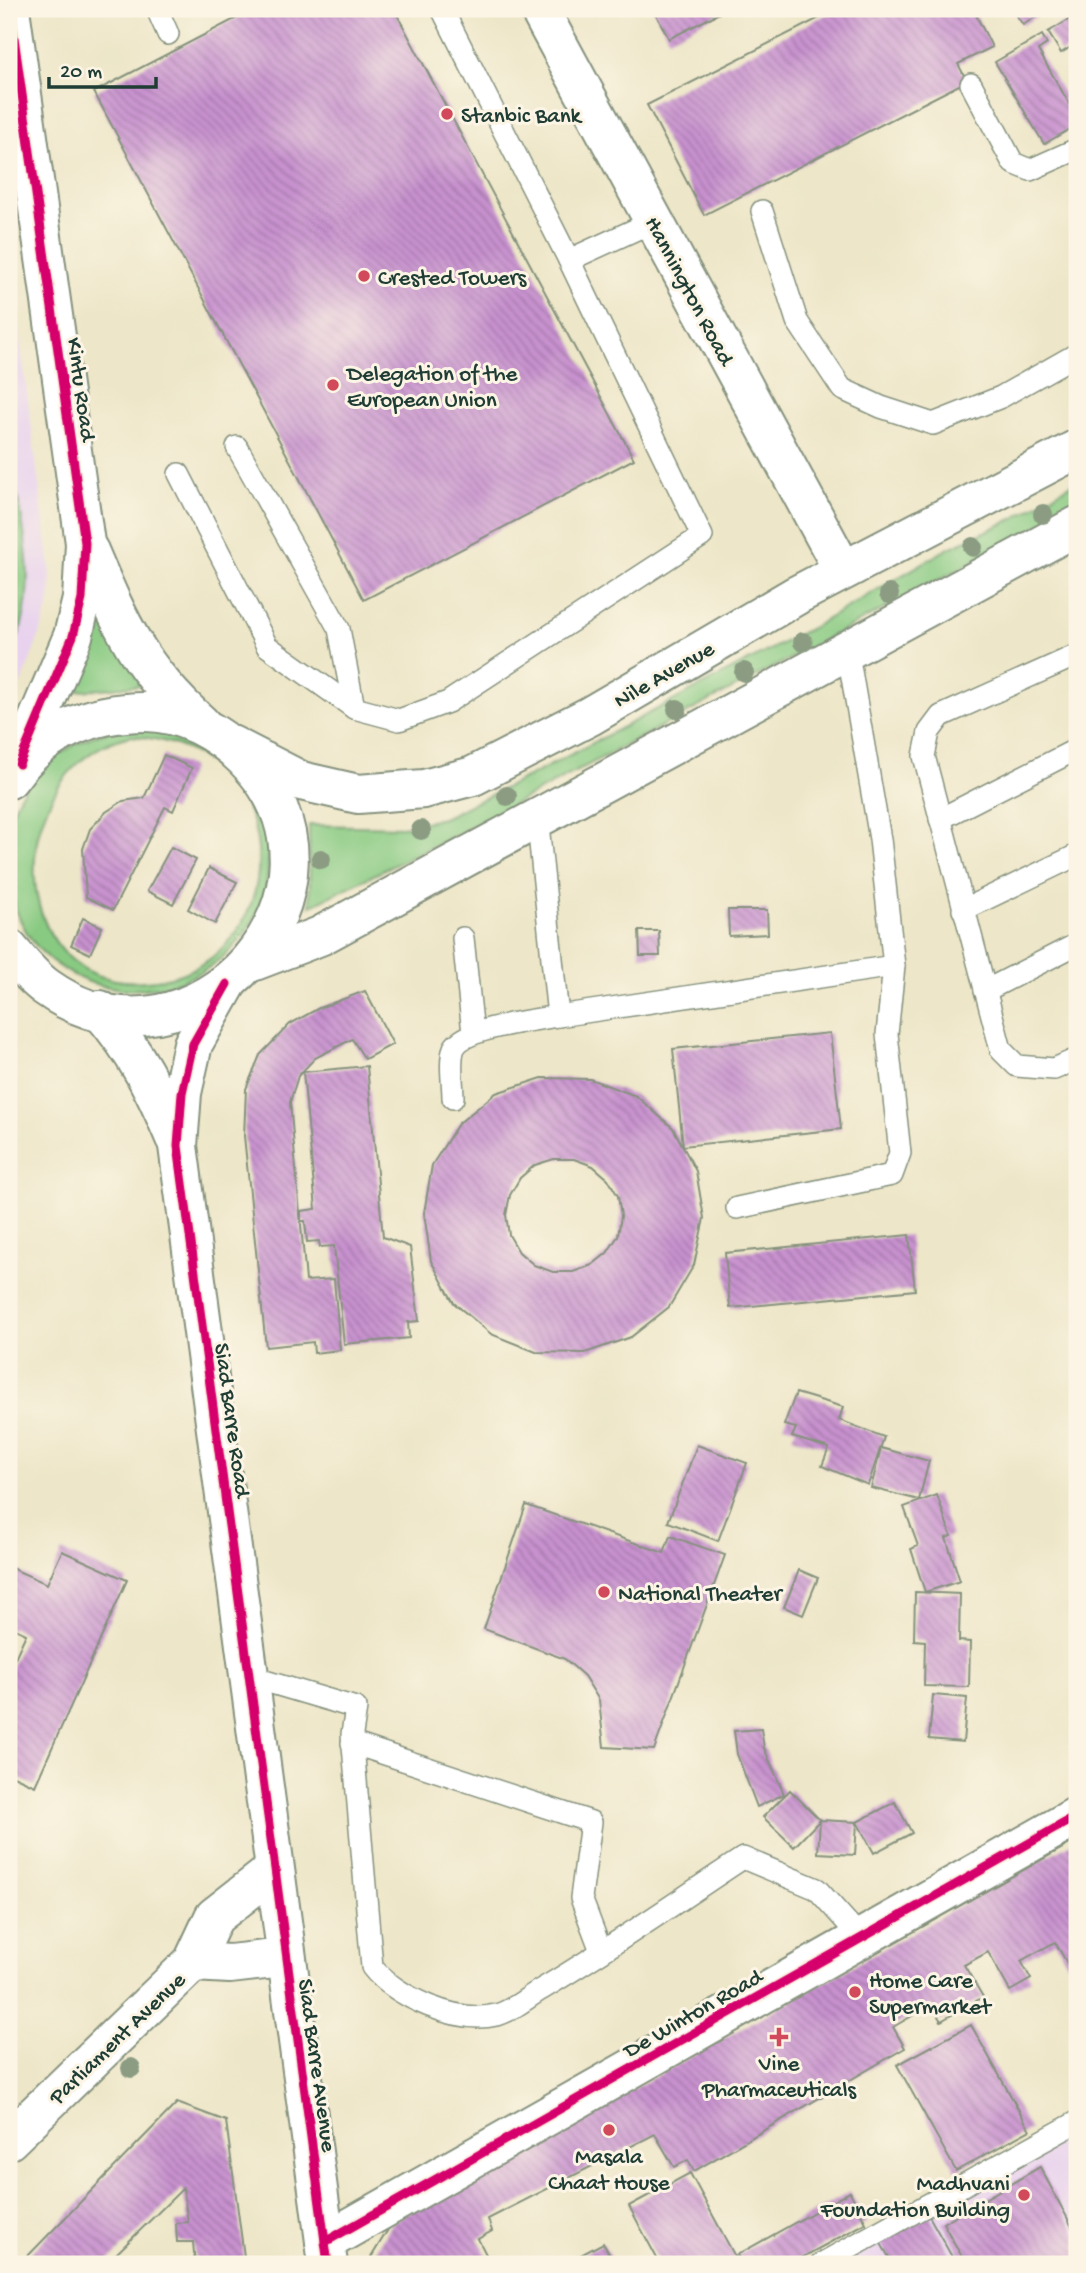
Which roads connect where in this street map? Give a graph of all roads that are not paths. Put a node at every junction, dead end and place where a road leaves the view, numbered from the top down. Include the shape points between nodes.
1 (10, 9) edge
2 (157, 9) edge
3 (442, 9) edge
4 (540, 9) edge
5 (168, 34) dead end
6 (971, 84) dead end
7 (18, 135) edge
8 (1077, 149) edge
9 (762, 211) dead end
10 (654, 222) junction
11 (569, 260) junction
12 (1077, 354) edge
13 (237, 447) dead end
14 (1077, 449) edge
15 (179, 474) dead end
16 (1077, 526) edge
17 (85, 542) junction
18 (844, 570) junction
19 (847, 648) junction
20 (1077, 655) edge
21 (354, 708) junction
22 (220, 737) junction
23 (1077, 749) edge
24 (14, 772) edge
25 (537, 815) junction
26 (940, 819) junction
27 (1077, 855) edge
28 (963, 910) junction
29 (463, 939) dead end
30 (1077, 944) edge
31 (9, 949) edge
32 (894, 966) junction
33 (239, 973) junction
34 (9, 988) edge
35 (48, 988) junction
36 (985, 991) junction
37 (100, 1010) junction
38 (558, 1016) junction
39 (473, 1033) junction
40 (1077, 1059) edge
41 (453, 1098) dead end
42 (178, 1146) junction
43 (737, 1208) dead end
44 (248, 1676) junction
45 (352, 1743) junction
46 (1077, 1816) edge
47 (274, 1870) junction
48 (861, 1938) junction
49 (601, 1951) junction
50 (284, 1958) junction
51 (193, 1962) junction
52 (1077, 2122) edge
53 (9, 2140) edge
54 (326, 2253) edge
55 (821, 2264) edge

1 - 7 street, Kintu Road
2 - 5 lane
3 - 11 lane
4 - 10 street, Hannington Road
6 - 8 lane via 1013,163 1030,170
7 - 17 street, Kintu Road
9 - 12 lane via 797,321 842,389 933,424 1001,397
10 - 11 lane
10 - 18 street, Hannington Road
11 - 21 lane via 702,536 448,702 399,720
13 - 21 lane via 339,629
14 - 18 street, Nile Avenue
15 - 21 lane via 267,646
16 - 19 street
17 - 22 street via 139,659 170,697
17 - 24 street, Kintu Road via 82,599 73,636
18 - 22 street, Nile Avenue via 590,716 473,776 446,784 398,793 334,789 301,780
19 - 25 street
19 - 32 lane via 880,839
20 - 26 lane via 941,716 929,732 923,756
22 - 24 street via 181,718 152,712 103,716 65,728 40,744
22 - 33 street, Siad Barre Road via 252,766 269,791 287,849 281,909 269,937
23 - 26 lane
25 - 33 street via 320,936
25 - 38 lane
26 - 28 lane
27 - 28 lane
28 - 36 lane
29 - 39 lane
30 - 36 lane
31 - 35 street
32 - 38 lane
32 - 43 lane via 887,1034 900,1153 891,1175
33 - 37 street via 200,1001 170,1011 138,1015
33 - 42 street, Siad Barre Road via 194,1044 182,1093
34 - 35 street
35 - 37 street
36 - 40 lane via 1001,1050 1017,1066 1054,1069
37 - 42 street via 131,1047
38 - 39 lane
39 - 41 lane via 458,1041 453,1052
42 - 44 street, Siad Barre Road
44 - 45 lane via 356,1708
44 - 47 street, Siad Barre Road
45 - 49 lane via 592,1822 581,1898
45 - 49 lane via 372,1967 384,1983 422,2004 457,2014 496,2015
46 - 48 street, De Winton Road
47 - 50 street, Siad Barre Avenue
47 - 51 street, Parliament Avenue via 214,1917
48 - 49 lane via 817,1889 743,1858
48 - 54 street, De Winton Road
50 - 51 street, Parliament Avenue via 230,1964
50 - 54 street, Siad Barre Avenue
51 - 53 street, Parliament Avenue
52 - 55 lane

